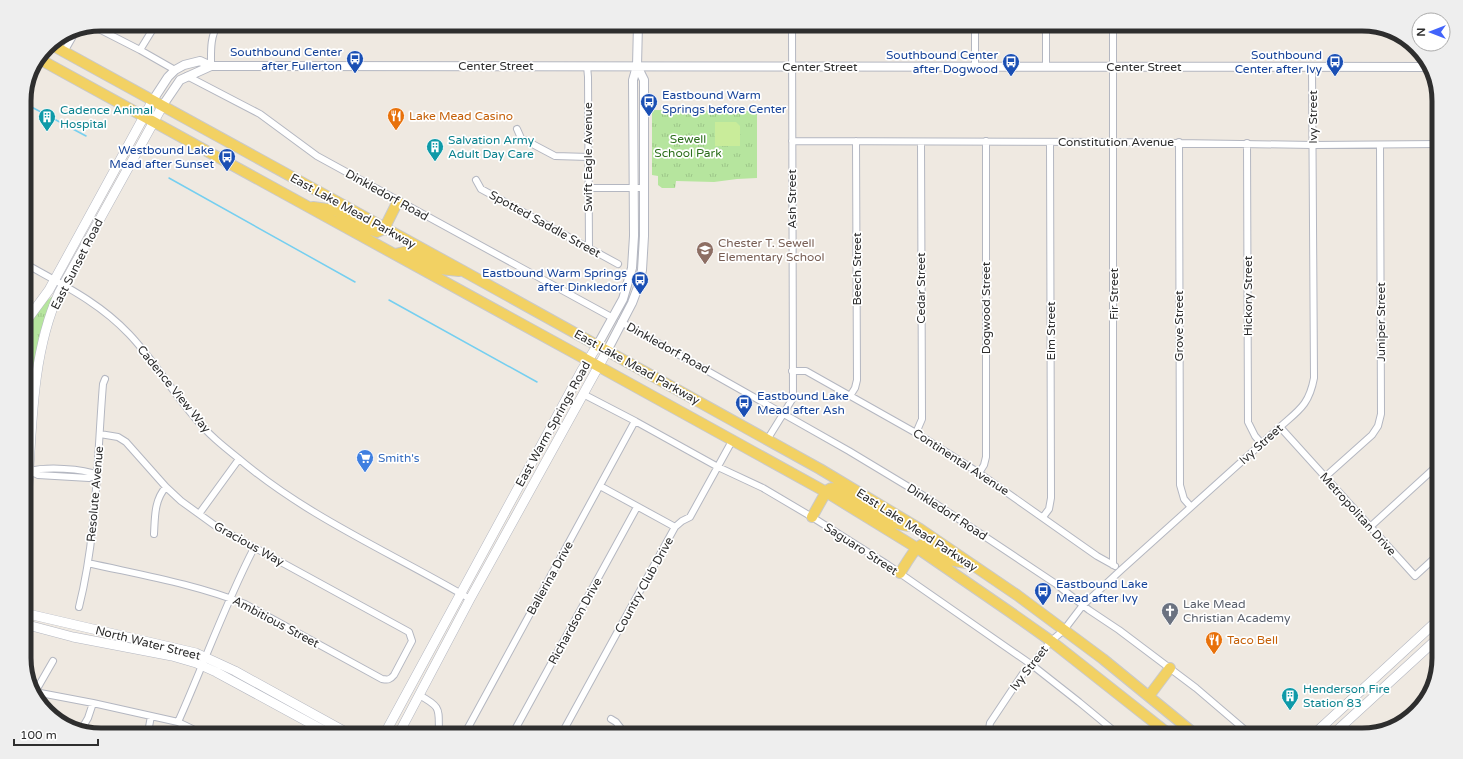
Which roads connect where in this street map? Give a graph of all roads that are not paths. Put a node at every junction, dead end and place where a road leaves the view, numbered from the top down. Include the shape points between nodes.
1 (103, 31) edge
2 (152, 31) edge
3 (215, 31) edge
4 (638, 31) edge
5 (792, 31) edge
6 (974, 31) edge
7 (1046, 31) edge
8 (1113, 31) edge
9 (72, 37) edge
10 (56, 47) edge
11 (140, 50) junction
12 (64, 52) junction
13 (43, 61) edge
14 (211, 66) junction
15 (587, 66) junction
16 (638, 66) junction
17 (791, 66) junction
18 (975, 67) junction
19 (1046, 67) junction
20 (1113, 67) junction
21 (1423, 67) edge
22 (1312, 68) junction
23 (175, 70) junction
24 (187, 76) junction
25 (153, 100) junction
26 (163, 105) junction
27 (144, 116) junction
28 (154, 122) junction
29 (517, 130) dead end
30 (792, 141) junction
31 (856, 141) junction
32 (986, 141) junction
33 (921, 142) junction
34 (1050, 142) junction
35 (1114, 142) junction
36 (1179, 142) junction
37 (1247, 143) junction
38 (1432, 144) edge
39 (1313, 145) junction
40 (1380, 145) junction
41 (589, 157) junction
42 (476, 180) dead end
43 (589, 188) junction
44 (634, 188) junction
45 (645, 188) junction
46 (398, 201) junction
47 (307, 206) junction
48 (384, 229) junction
49 (589, 248) junction
50 (394, 254) junction
51 (618, 264) dead end
52 (31, 267) edge
53 (465, 272) junction
54 (54, 280) junction
55 (64, 286) junction
56 (31, 315) edge
57 (613, 318) junction
58 (622, 322) junction
59 (602, 348) junction
60 (588, 360) junction
61 (598, 366) junction
62 (792, 371) junction
63 (105, 380) dead end
64 (31, 391) edge
65 (583, 394) junction
66 (850, 396) junction
67 (34, 399) junction
68 (784, 413) junction
69 (635, 421) junction
70 (1280, 427) junction
71 (916, 432) junction
72 (100, 434) junction
73 (767, 440) junction
74 (732, 441) junction
75 (1262, 444) junction
76 (31, 453) edge
77 (238, 459) junction
78 (718, 467) junction
79 (1432, 470) edge
80 (31, 472) edge
81 (979, 473) junction
82 (97, 475) junction
83 (1325, 477) junction
84 (600, 486) junction
85 (166, 487) junction
86 (826, 492) junction
87 (508, 506) junction
88 (637, 506) junction
89 (1191, 507) junction
90 (518, 512) junction
91 (199, 514) junction
92 (812, 517) junction
93 (1043, 518) junction
94 (675, 527) junction
95 (1370, 527) junction
96 (920, 529) junction
97 (154, 534) dead end
98 (254, 548) junction
99 (917, 548) junction
100 (1432, 560) edge
101 (88, 563) junction
102 (971, 564) junction
103 (1113, 565) junction
104 (1121, 570) junction
105 (900, 573) junction
106 (460, 593) junction
107 (230, 598) junction
108 (470, 599) junction
109 (1083, 605) junction
110 (79, 607) dead end
111 (31, 615) edge
112 (1432, 625) edge
113 (31, 626) edge
114 (1064, 630) junction
115 (1051, 641) junction
116 (1432, 643) edge
117 (53, 661) dead end
118 (204, 662) junction
119 (1032, 666) junction
120 (1170, 668) junction
121 (387, 680) joint
122 (1371, 680) junction
123 (38, 688) edge
124 (1380, 691) junction
125 (41, 694) edge
126 (419, 695) junction
127 (1149, 696) junction
128 (93, 703) junction
129 (1336, 713) junction
130 (151, 716) junction
131 (611, 719) dead end
132 (178, 722) junction
133 (1346, 722) junction
134 (83, 726) edge
135 (148, 728) edge
136 (190, 728) edge
137 (320, 728) edge
138 (338, 728) edge
139 (388, 728) edge
140 (402, 728) edge
141 (439, 728) edge
142 (468, 728) edge
143 (516, 728) edge
144 (565, 728) edge
145 (621, 728) edge
146 (989, 728) edge
147 (1111, 728) edge
148 (1161, 728) edge
149 (1188, 728) edge
150 (1243, 728) edge
151 (1320, 728) edge
152 (1340, 728) edge

1 - 11 street
2 - 11 street
3 - 14 street via 211,41
4 - 16 street, East Warm Springs Road
5 - 17 street, Ash Street
6 - 18 street
7 - 19 street
8 - 20 street, Fir Street
9 - 12 street
10 - 12 main road, East Lake Mead Parkway
11 - 23 street
12 - 25 main road, East Lake Mead Parkway
13 - 27 main road, East Lake Mead Parkway
14 - 15 street, Center Street
14 - 23 street, Center Street via 200,61
14 - 24 street, Center Street
15 - 16 street, Center Street
15 - 41 street, Swift Eagle Avenue
16 - 17 street, Center Street
16 - 44 street, East Warm Springs Road via 633,80
16 - 45 street, East Warm Springs Road via 644,80
17 - 18 street, Center Street
17 - 30 street, Ash Street
18 - 19 street, Center Street
19 - 20 street, Center Street
20 - 22 street, Center Street
20 - 35 street, Fir Street
21 - 22 street, Center Street
22 - 39 street, Ivy Street
23 - 25 street, Center Street
24 - 26 street, Center Street via 180,80
24 - 46 street, Dinkledorf Road via 260,114 316,156
25 - 26 main road, East Lake Mead Parkway
25 - 27 main road, Center Street
26 - 28 main road, Center Street
26 - 48 main road, East Lake Mead Parkway
27 - 28 main road, East Lake Mead Parkway
27 - 54 main road, East Sunset Road
28 - 47 main road, East Lake Mead Parkway
28 - 55 main road, East Sunset Road
29 - 41 street via 521,138 555,156
30 - 31 street, Constitution Avenue
30 - 62 street, Ash Street
31 - 33 street, Constitution Avenue
31 - 66 street, Beech Street via 857,380
32 - 33 street, Constitution Avenue
32 - 34 street, Constitution Avenue
32 - 81 street, Dogwood Street via 986,456
33 - 71 street, Cedar Street via 922,419
34 - 35 street, Constitution Avenue
34 - 93 street, Elm Street via 1051,498 1049,509
35 - 36 street, Constitution Avenue
35 - 103 street, Fir Street
36 - 37 street, Constitution Avenue
36 - 89 street, Grove Street via 1180,485 1184,499
37 - 39 street, Constitution Avenue
37 - 75 street, Hickory Street via 1248,422
38 - 40 street, Constitution Avenue
39 - 40 street, Constitution Avenue
39 - 70 street, Ivy Street via 1314,378 1312,392 1305,404
40 - 83 street, Juniper Street via 1381,414 1372,435
41 - 43 street, Swift Eagle Avenue
42 - 49 street, Spotted Saddle Street via 481,189
43 - 44 street
43 - 49 street, Swift Eagle Avenue
44 - 45 street
44 - 57 street, East Warm Springs Road via 632,268 623,299
45 - 58 street, East Warm Springs Road via 642,270 632,303
46 - 48 main road
46 - 57 street, Dinkledorf Road
47 - 48 main road via 335,210 376,232
47 - 50 main road, East Lake Mead Parkway
48 - 53 main road, East Lake Mead Parkway
49 - 51 street, Spotted Saddle Street
50 - 53 main road via 408,251 440,269
50 - 60 main road, East Lake Mead Parkway
52 - 54 street, Cadence View Way
53 - 59 main road, East Lake Mead Parkway
54 - 55 street, Cadence View Way
54 - 56 main road, East Sunset Road via 44,299
55 - 67 main road, East Sunset Road via 56,301 45,336
55 - 77 street, Cadence View Way via 96,304 129,334 196,420
57 - 59 street, East Warm Springs Road
58 - 59 street, East Warm Springs Road
58 - 68 street, Dinkledorf Road
59 - 60 main road, East Warm Springs Road
59 - 61 main road, East Warm Springs Road
59 - 73 main road, East Lake Mead Parkway
60 - 61 main road, East Lake Mead Parkway
60 - 87 main road, East Warm Springs Road
61 - 65 main road, East Warm Springs Road
61 - 74 main road, East Lake Mead Parkway
62 - 66 street, Continental Avenue via 806,371
62 - 68 street, Ash Street via 793,398
63 - 72 street, Resolute Avenue
64 - 67 main road
65 - 69 street, Saguaro Street
65 - 90 main road, East Warm Springs Road
66 - 71 street, Continental Avenue
67 - 76 main road, East Sunset Road
68 - 73 street, Ash Street
68 - 109 street, Dinkledorf Road via 927,498 1056,584
69 - 78 street, Saguaro Street
69 - 84 street, Ballerina Drive
70 - 75 street, Ivy Street
70 - 83 street, Metropolitan Drive
71 - 81 street, Continental Avenue
72 - 82 street, Resolute Avenue
72 - 85 street, Gracious Way via 118,437 126,442
73 - 96 main road, East Lake Mead Parkway
74 - 78 street, Country Club Drive
74 - 86 main road, East Lake Mead Parkway
75 - 89 street, Ivy Street
77 - 91 street
77 - 106 street, Cadence View Way via 302,506
78 - 92 street, Saguaro Street via 763,488
78 - 94 street, Country Club Drive via 690,517
79 - 95 street
80 - 82 street via 38,475 89,478
81 - 93 street, Continental Avenue
82 - 101 street, Resolute Avenue
83 - 95 street, Metropolitan Drive
84 - 88 street
84 - 142 street, Ballerina Drive
85 - 91 street, Gracious Way
85 - 97 street via 159,496
86 - 92 main road
86 - 96 main road via 828,489 836,488 890,522
86 - 99 main road, East Lake Mead Parkway
87 - 90 main road
87 - 106 main road, East Warm Springs Road
88 - 94 street
88 - 143 street, Richardson Drive
89 - 104 street, Ivy Street
90 - 108 main road, East Warm Springs Road
91 - 98 street, Gracious Way
92 - 105 street, Saguaro Street
93 - 103 street, Continental Avenue
94 - 144 street, Country Club Drive
95 - 100 street, Metropolitan Drive via 1415,576
96 - 102 main road, East Lake Mead Parkway
98 - 107 street
98 - 121 street, Gracious Way via 409,632 412,641 394,675
99 - 102 main road via 923,544 949,560
99 - 105 main road
99 - 115 main road, East Lake Mead Parkway
101 - 107 street, Ambitious Street via 201,588
101 - 110 street, Resolute Avenue
102 - 114 main road, East Lake Mead Parkway
103 - 104 street, Continental Avenue
104 - 109 street, Ivy Street
105 - 119 street, Saguaro Street
106 - 108 street, Cadence View Way
106 - 139 main road, East Warm Springs Road
107 - 118 street
107 - 121 street, Ambitious Street
108 - 126 main road, East Warm Springs Road
109 - 114 street, Ivy Street
109 - 120 street, Dinkledorf Road
111 - 118 main road, North Water Street via 177,648
112 - 122 main road
113 - 118 main road, North Water Street via 73,637
114 - 115 street, Ivy Street
114 - 127 main road, East Lake Mead Parkway
115 - 119 street, Ivy Street
115 - 148 main road, East Lake Mead Parkway
116 - 124 main road
117 - 123 street
118 - 132 street
118 - 137 main road, North Water Street
118 - 138 main road, North Water Street via 235,671
119 - 146 street, Ivy Street via 1026,669
119 - 147 street, Saguaro Street
120 - 127 main road
120 - 150 street, Dinkledorf Road
122 - 124 main road
122 - 129 main road
124 - 133 main road
125 - 128 street
126 - 140 main road, East Warm Springs Road
126 - 141 street via 437,707
127 - 149 main road, East Lake Mead Parkway
128 - 130 street
128 - 134 street
129 - 133 main road
129 - 151 main road
130 - 132 street
130 - 135 street
131 - 145 street
132 - 136 street
133 - 152 main road

